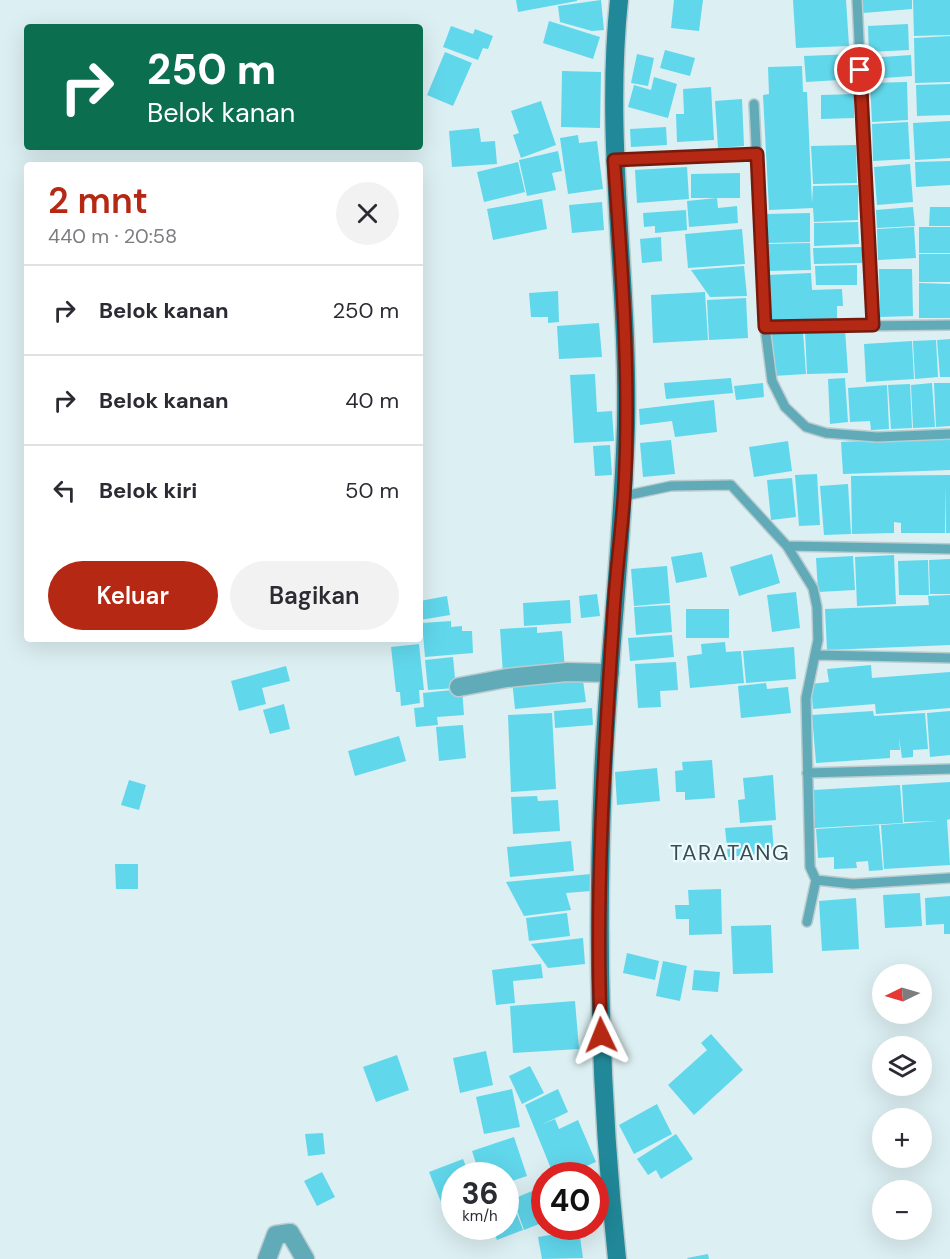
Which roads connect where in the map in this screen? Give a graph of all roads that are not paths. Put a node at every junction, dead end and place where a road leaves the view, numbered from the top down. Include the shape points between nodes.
1 (619, 0) edge
2 (857, 0) edge
3 (754, 104) dead end
4 (757, 154) junction
5 (614, 160) junction
6 (873, 325) junction
7 (950, 325) edge
8 (765, 327) junction
9 (950, 434) edge
10 (624, 496) junction
11 (787, 546) junction
12 (950, 549) edge
13 (816, 655) junction
14 (950, 658) edge
15 (610, 673) junction
16 (459, 687) dead end
17 (950, 769) edge
18 (807, 773) junction
19 (950, 878) edge
20 (816, 880) junction
21 (807, 922) dead end
22 (267, 1259) edge
23 (305, 1259) edge
24 (617, 1259) edge

1 - 5 street via 612,99
2 - 6 lane
3 - 4 lane
4 - 5 lane
4 - 8 lane
5 - 10 street via 626,347
6 - 7 lane
6 - 8 lane
8 - 9 lane via 772,381 785,407 806,427 842,436
10 - 11 lane via 671,486 731,485
10 - 15 street
11 - 12 lane
11 - 13 lane via 813,588 818,624
13 - 14 lane
13 - 18 lane via 806,698
15 - 16 street via 567,672
15 - 24 street via 603,778 599,991 604,1115
17 - 18 lane
18 - 20 lane via 810,867
19 - 20 lane via 853,884
20 - 21 lane
22 - 23 street via 276,1235 286,1232

